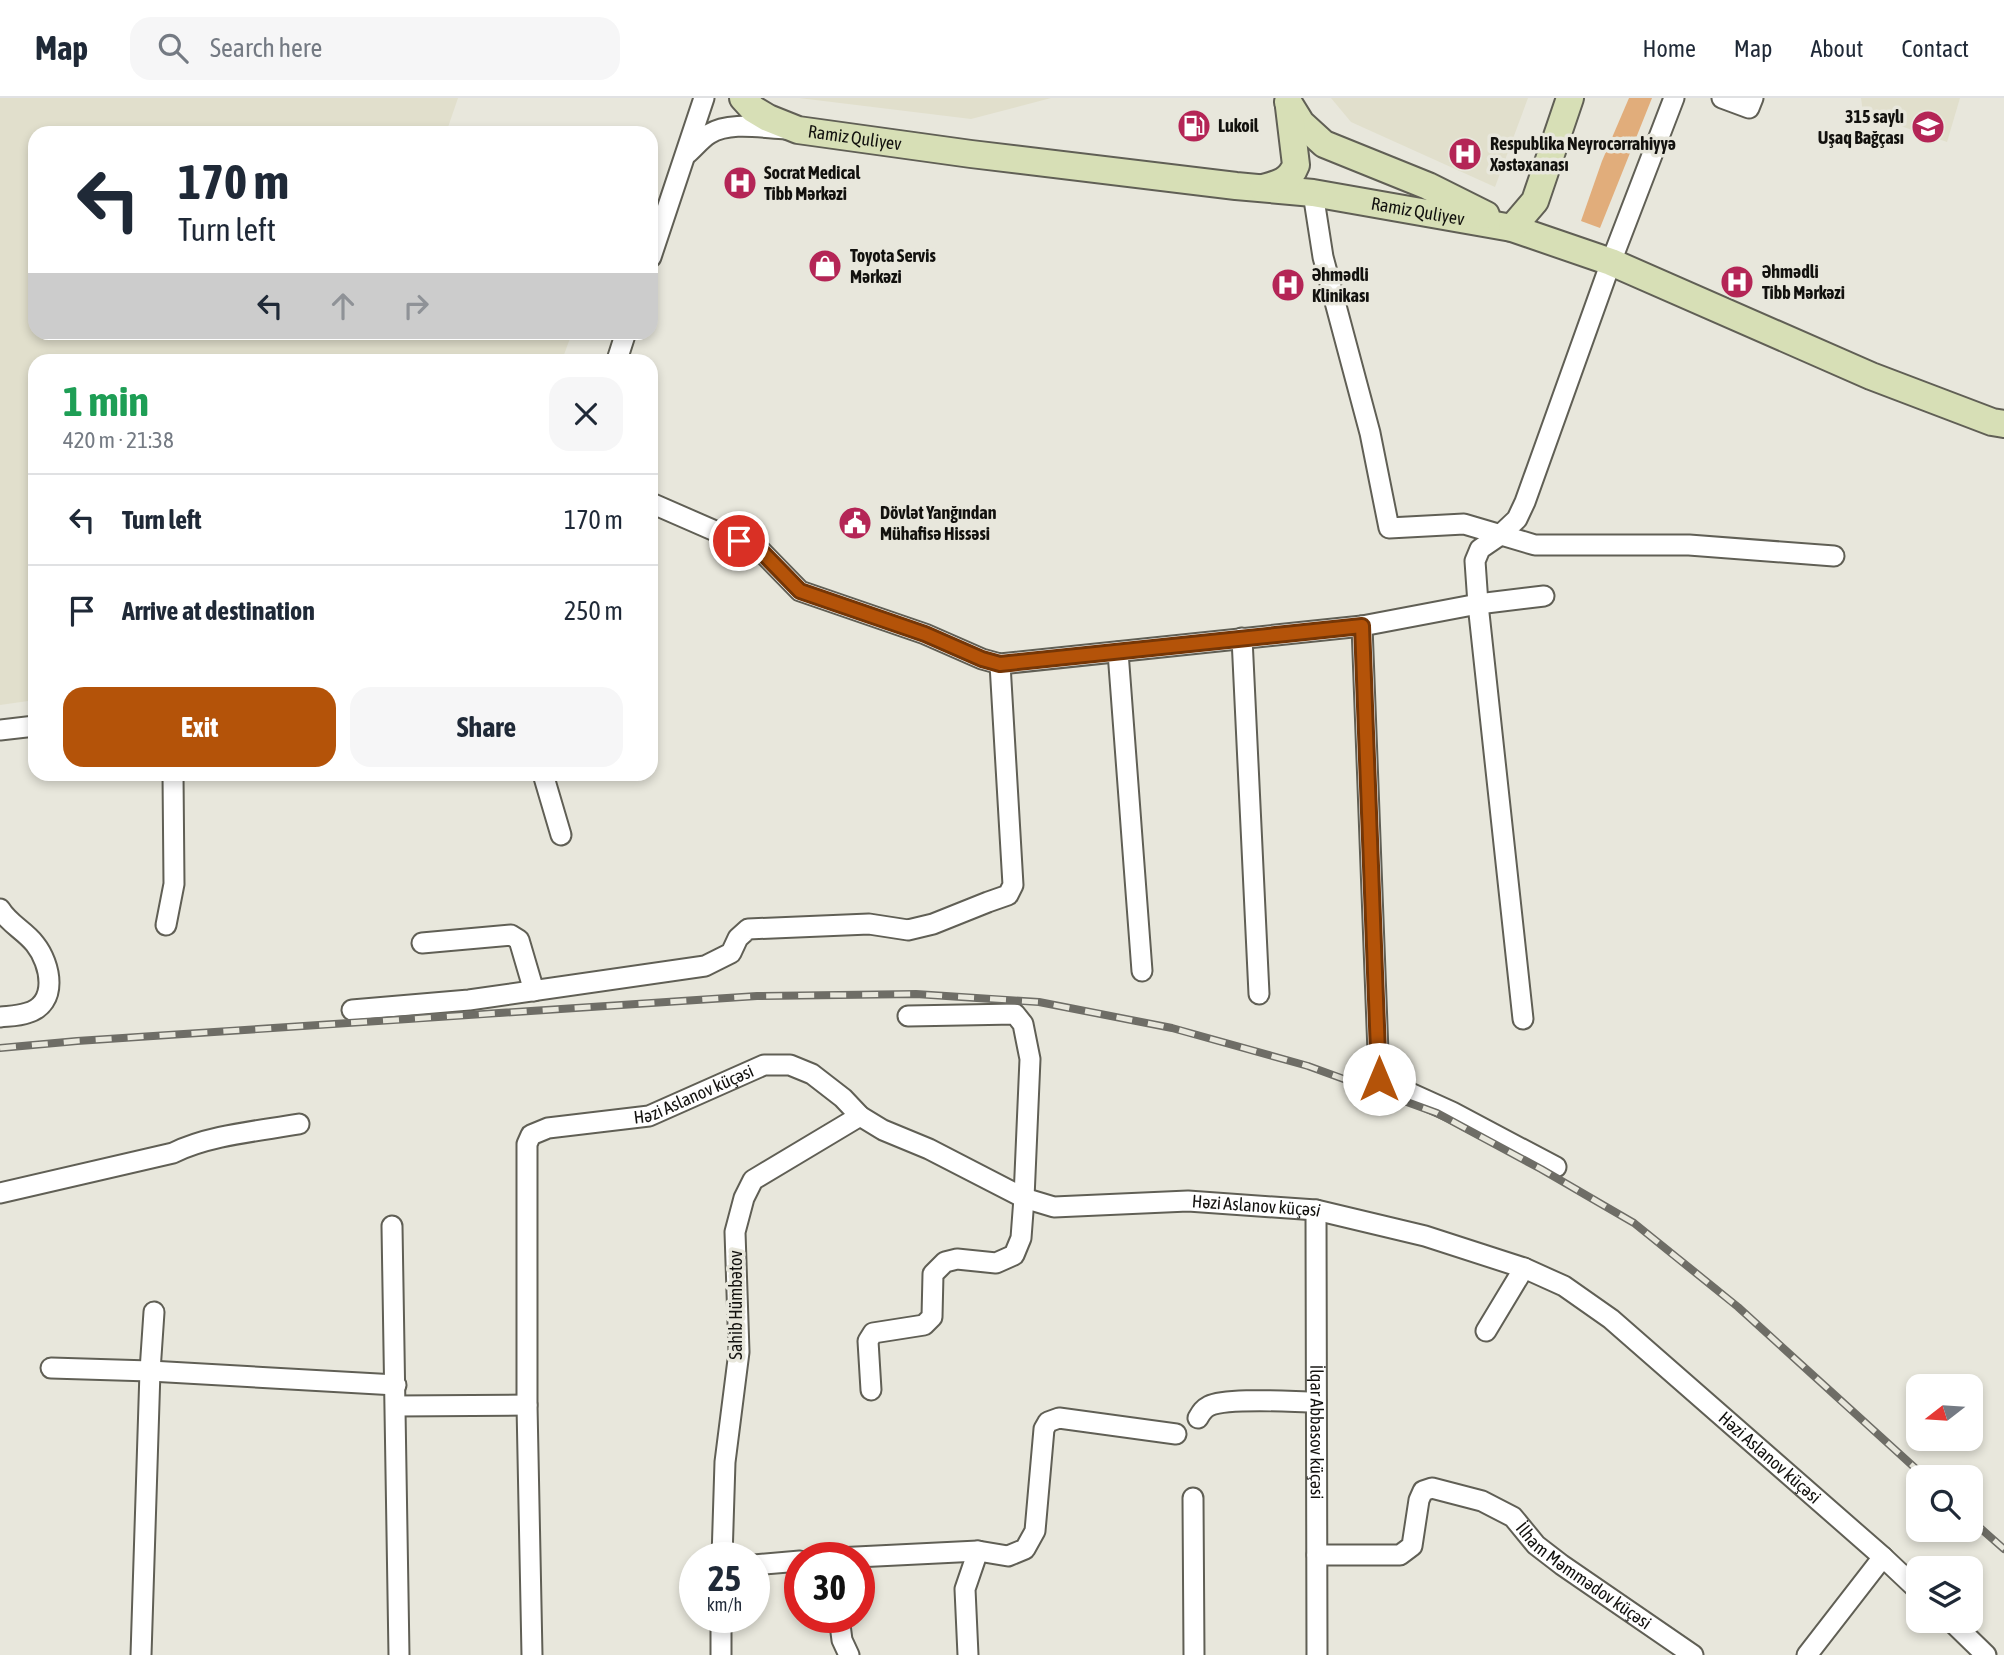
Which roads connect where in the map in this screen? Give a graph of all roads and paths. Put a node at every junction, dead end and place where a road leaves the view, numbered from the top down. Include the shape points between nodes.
1 (704, 98) edge
2 (743, 98) edge
3 (1570, 98) edge
4 (1674, 98) edge
5 (1722, 98) edge
6 (1753, 98) edge
7 (1288, 100) edge
8 (798, 130) junction
9 (685, 156) junction
10 (1261, 188) junction
11 (1313, 193) junction
12 (1512, 228) junction
13 (658, 236) edge
14 (1611, 262) junction
15 (2004, 424) edge
16 (658, 506) edge
17 (1499, 536) junction
18 (1833, 556) dead end
19 (1544, 596) dead end
20 (1478, 604) junction
21 (1362, 626) junction
22 (1242, 638) junction
23 (1118, 652) junction
24 (1000, 664) junction
25 (28, 727) edge
26 (0, 730) edge
27 (173, 781) edge
28 (545, 781) edge
29 (561, 835) dead end
30 (0, 909) edge
31 (166, 925) dead end
32 (422, 943) dead end
33 (1142, 971) dead end
34 (534, 990) junction
35 (1259, 994) dead end
36 (352, 1010) dead end
37 (908, 1016) dead end
38 (0, 1017) edge
39 (1523, 1019) dead end
40 (860, 1116) junction
41 (299, 1124) dead end
42 (1556, 1167) dead end
43 (0, 1193) edge
44 (1024, 1198) junction
45 (1316, 1210) junction
46 (392, 1226) dead end
47 (1524, 1268) junction
48 (154, 1312) dead end
49 (1486, 1331) dead end
50 (51, 1368) dead end
51 (150, 1371) junction
52 (396, 1385) junction
53 (871, 1390) dead end
54 (1316, 1402) junction
55 (527, 1405) junction
56 (396, 1406) junction
57 (1198, 1418) dead end
58 (1176, 1434) dead end
59 (1193, 1498) dead end
60 (722, 1542) edge
61 (978, 1551) junction
62 (1317, 1555) junction
63 (875, 1556) edge
64 (1883, 1557) junction
65 (1906, 1579) edge
66 (721, 1633) edge
67 (841, 1633) edge
68 (1963, 1633) edge
69 (141, 1655) edge
70 (399, 1655) edge
71 (532, 1655) edge
72 (721, 1655) edge
73 (849, 1655) edge
74 (968, 1655) edge
75 (1194, 1655) edge
76 (1317, 1655) edge
77 (1693, 1655) edge
78 (1807, 1655) edge
79 (1986, 1655) edge

1 - 9 street
2 - 8 main road, Ramiz Quliyev via 768,118
3 - 12 main road via 1535,201
4 - 14 street
5 - 6 street via 1749,108
7 - 10 main road via 1296,165 1286,180
7 - 11 main road
7 - 12 main road via 1301,123 1324,144 1428,186
8 - 9 street via 723,129 706,136
8 - 10 main road, Ramiz Quliyev
9 - 13 street
10 - 11 main road, Ramiz Quliyev
11 - 12 main road, Ramiz Quliyev
11 - 17 street via 1324,257 1390,528 1464,524
12 - 14 main road, Ramiz Quliyev
14 - 15 main road, Ramiz Quliyev via 1871,376
14 - 17 street via 1525,502 1517,519
16 - 24 street via 761,551 800,591
17 - 18 street via 1535,545 1689,545
17 - 20 street via 1480,549 1475,561
19 - 20 street
20 - 21 street
20 - 39 street
21 - 22 street
21 - 42 street via 1379,1079
22 - 23 street
22 - 35 street
23 - 24 street
23 - 33 street
24 - 34 street via 1013,885 1008,895 908,930 869,924 748,929 731,953 705,966
25 - 26 street
27 - 31 street via 174,884
28 - 29 street
30 - 38 street via 35,943 50,974 49,993 41,1005 29,1013
32 - 34 street via 512,935 519,940
34 - 36 street
37 - 44 street via 1015,1014 1023,1024 1030,1059
40 - 44 street, Həzi Aslanov küçəsi
40 - 55 street, Həzi Aslanov küçəsi via 812,1074 790,1065 764,1065 649,1116 548,1128 531,1135 527,1144
40 - 60 street, Sahib Hümbətov via 753,1180 744,1198 736,1232 739,1352 725,1462
41 - 43 street via 218,1139
44 - 45 street, Həzi Aslanov küçəsi via 1054,1207 1188,1201
44 - 53 street via 1021,1238 1014,1255 996,1263 945,1262 933,1274 932,1317 924,1325 873,1333 868,1341
45 - 47 street, Həzi Aslanov küçəsi via 1425,1236
45 - 54 street, İlqar Abbasov küçəsi
46 - 52 street
47 - 49 street
47 - 64 street, Həzi Aslanov küçəsi via 1564,1286 1611,1319
48 - 51 street
50 - 51 street
51 - 52 street
51 - 69 street
52 - 56 street
54 - 57 street via 1224,1402 1206,1407
54 - 62 street, İlqar Abbasov küçəsi
55 - 56 street
55 - 71 street
56 - 70 street
58 - 61 street via 1059,1419 1048,1422 1035,1531 1025,1549 1007,1556
59 - 75 street
61 - 63 street
61 - 74 street via 965,1590
62 - 76 street, İlqar Abbasov küçəsi
62 - 77 street, İlham Məmmədov küçəsi via 1400,1555 1412,1546 1419,1500 1423,1491 1432,1488 1482,1501 1513,1517 1536,1545 1562,1565
64 - 65 street, Həzi Aslanov küçəsi
64 - 78 street
66 - 72 street
67 - 73 street
68 - 79 street

